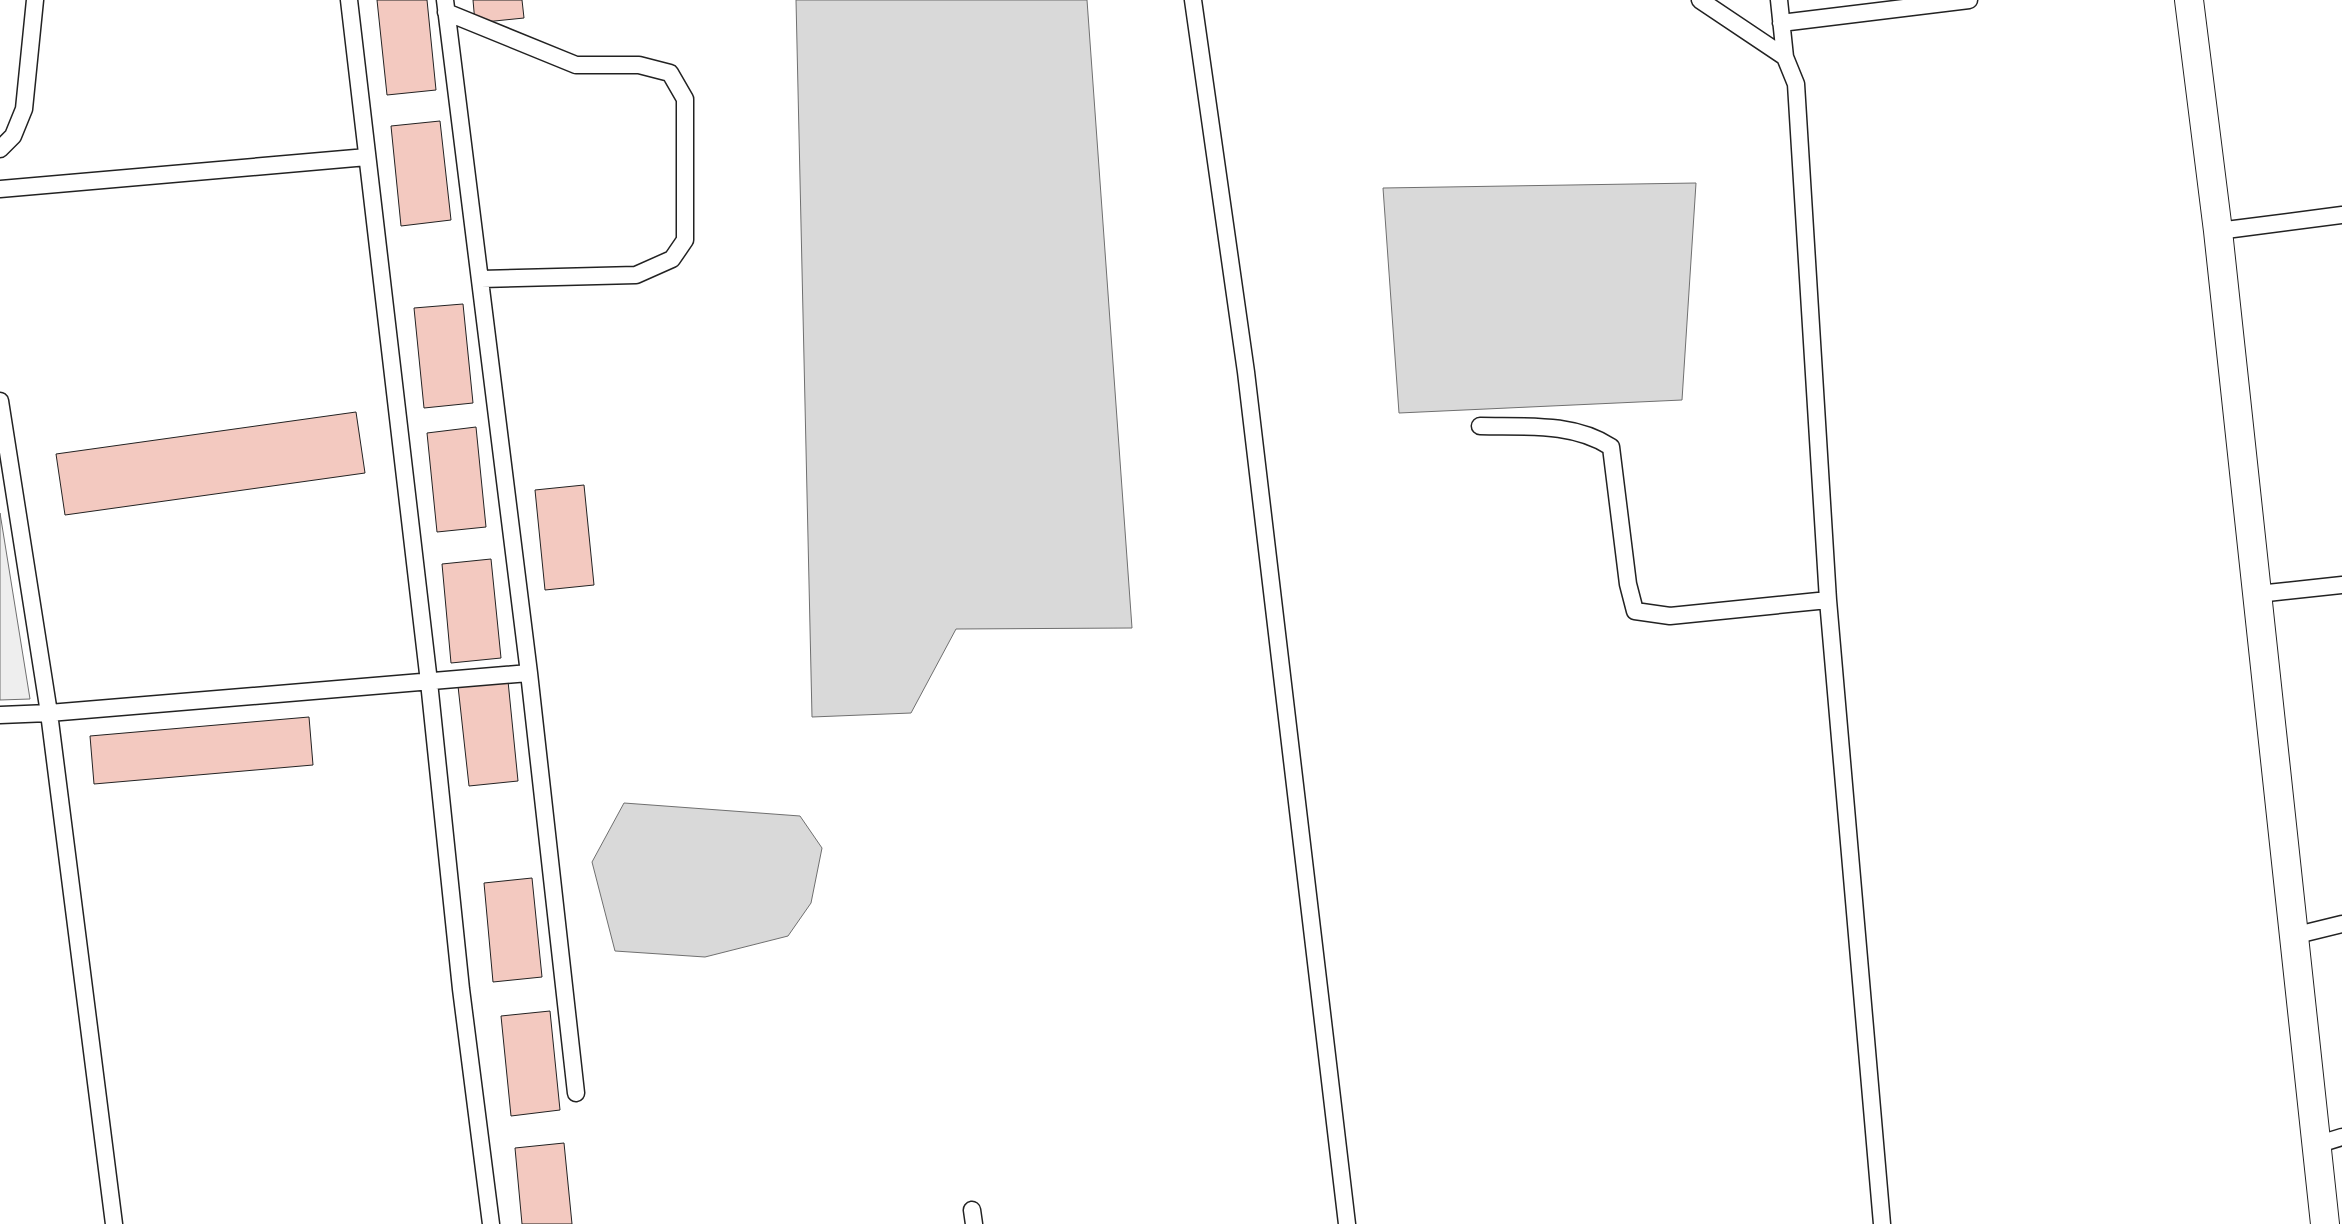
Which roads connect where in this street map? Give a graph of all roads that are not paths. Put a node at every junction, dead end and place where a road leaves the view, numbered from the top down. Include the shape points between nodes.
1 (35, 0) edge
2 (349, 0) edge
3 (1193, 0) edge
4 (1700, 0) edge
5 (1779, 0) edge
6 (1969, 0) edge
7 (2189, 0) edge
8 (446, 6) edge
9 (1782, 23) junction
10 (1785, 57) junction
11 (0, 149) edge
12 (367, 157) junction
13 (0, 189) edge
14 (2342, 215) edge
15 (2218, 231) junction
16 (481, 279) junction
17 (0, 401) edge
18 (1480, 426) dead end
19 (2342, 586) edge
20 (2258, 594) junction
21 (1828, 600) junction
22 (528, 673) junction
23 (428, 682) junction
24 (49, 714) junction
25 (0, 715) edge
26 (2342, 924) edge
27 (2293, 936) junction
28 (576, 1093) dead end
29 (2342, 1137) edge
30 (2316, 1145) junction
31 (114, 1224) edge
32 (491, 1224) edge
33 (1347, 1224) edge
34 (1882, 1224) edge
35 (2325, 1224) edge

1 - 11 lane via 24,109 13,136
2 - 12 lane
3 - 33 lane via 1247,382
4 - 10 lane
5 - 9 lane
6 - 9 lane
7 - 15 street
8 - 16 lane
8 - 16 lane via 576,65 639,65 670,73 685,99 685,240 672,259 636,275
9 - 10 lane
10 - 21 lane via 1796,84
12 - 13 lane
12 - 23 lane
14 - 15 lane
15 - 20 street
16 - 22 lane
17 - 24 lane
18 - 21 lane via 1558,428 1595,437 1611,447 1628,584 1635,611 1670,616
19 - 20 lane
20 - 27 street
21 - 34 lane
22 - 23 lane
22 - 28 lane
23 - 24 lane
23 - 32 lane via 461,990
24 - 25 lane
24 - 31 lane
26 - 27 lane
27 - 30 street
29 - 30 lane
30 - 35 street

